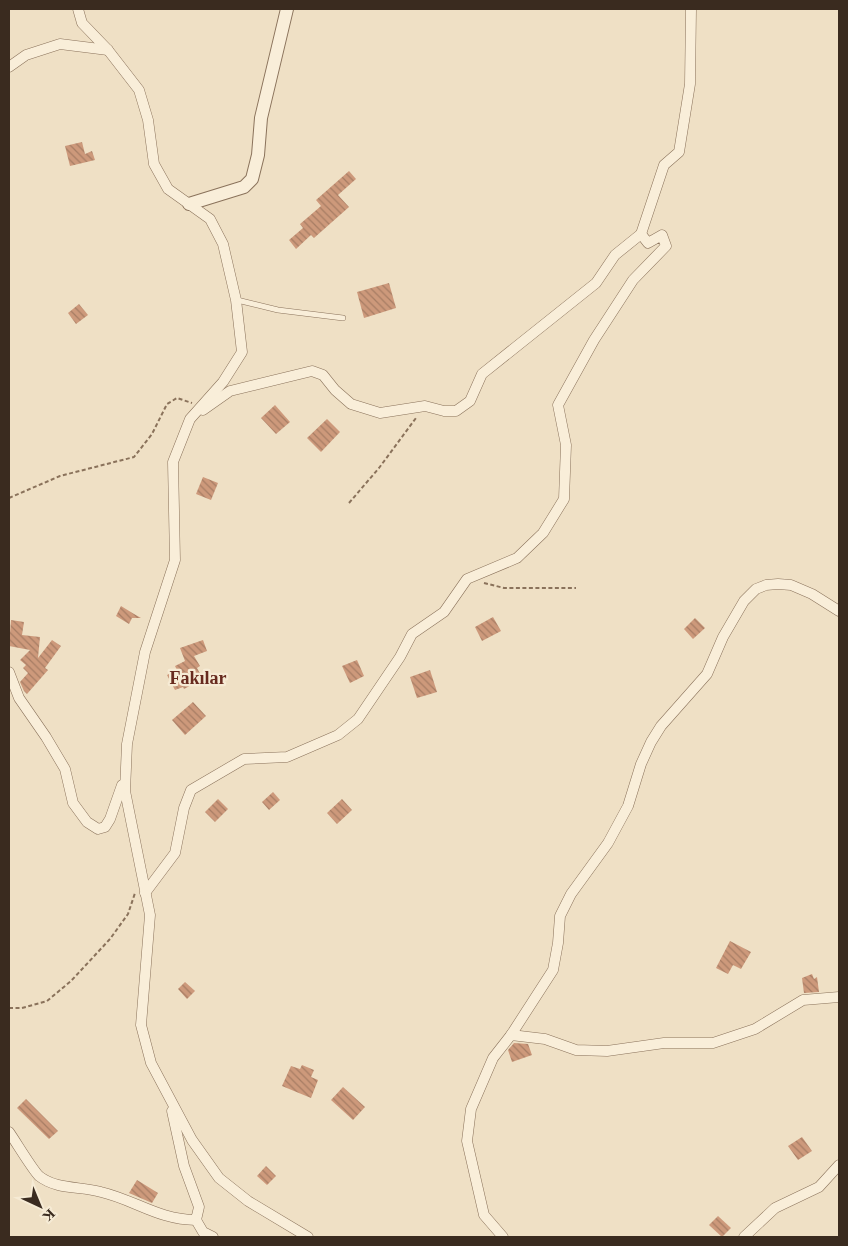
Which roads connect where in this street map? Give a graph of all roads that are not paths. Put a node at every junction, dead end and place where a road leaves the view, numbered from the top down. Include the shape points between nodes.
1 (78, 9) edge
2 (287, 9) edge
3 (691, 9) edge
4 (108, 50) junction
5 (9, 67) edge
6 (189, 204) junction
7 (641, 234) junction
8 (236, 300) junction
9 (343, 318) dead end
10 (190, 419) junction
11 (839, 611) edge
12 (9, 672) edge
13 (125, 776) junction
14 (145, 892) junction
15 (839, 997) edge
16 (511, 1035) junction
17 (169, 1098) junction
18 (9, 1132) edge
19 (839, 1165) edge
20 (196, 1220) junction
21 (203, 1235) edge
22 (213, 1237) edge
23 (303, 1237) edge
24 (308, 1237) edge
25 (503, 1237) edge
26 (744, 1237) edge

1 - 4 street via 82,23
2 - 6 street via 261,118 252,179 244,187
3 - 7 street via 690,84 679,152 664,165
4 - 5 street via 60,44 26,55
4 - 6 street via 139,90 148,120 154,164 168,189
6 - 8 street via 210,219 223,244
7 - 10 street via 616,255 596,283 482,374 470,402 456,411 425,406 380,413 351,404 323,375 312,371 230,391
7 - 14 street via 648,243 662,235 666,246 633,280 594,340 558,405 566,445 564,499 543,533 517,558 467,579 444,612 412,634 400,658 358,719 338,735 287,757 244,759 191,790 175,853
8 - 9 lane via 278,310
8 - 10 street via 242,352 223,382
10 - 13 street via 173,462 175,560 145,652 127,744
11 - 16 street via 791,585 766,585 756,589 744,602 723,637 707,674 651,742 628,806 560,916 553,970
12 - 13 street via 19,698 65,769 73,803 87,822 98,829 105,827
13 - 14 street via 124,791
14 - 17 street via 150,915 141,1025 151,1063
15 - 16 street via 803,1000 755,1029 713,1043 664,1043 607,1052 576,1050 545,1039
16 - 25 street via 493,1058 471,1109 467,1141 484,1215
17 - 20 street via 184,1166 199,1207
17 - 24 street via 192,1140 219,1178 248,1201
18 - 20 street via 38,1175 55,1185 102,1192 162,1215
19 - 26 street via 819,1187 775,1208
20 - 21 street
21 - 22 street
23 - 24 street

